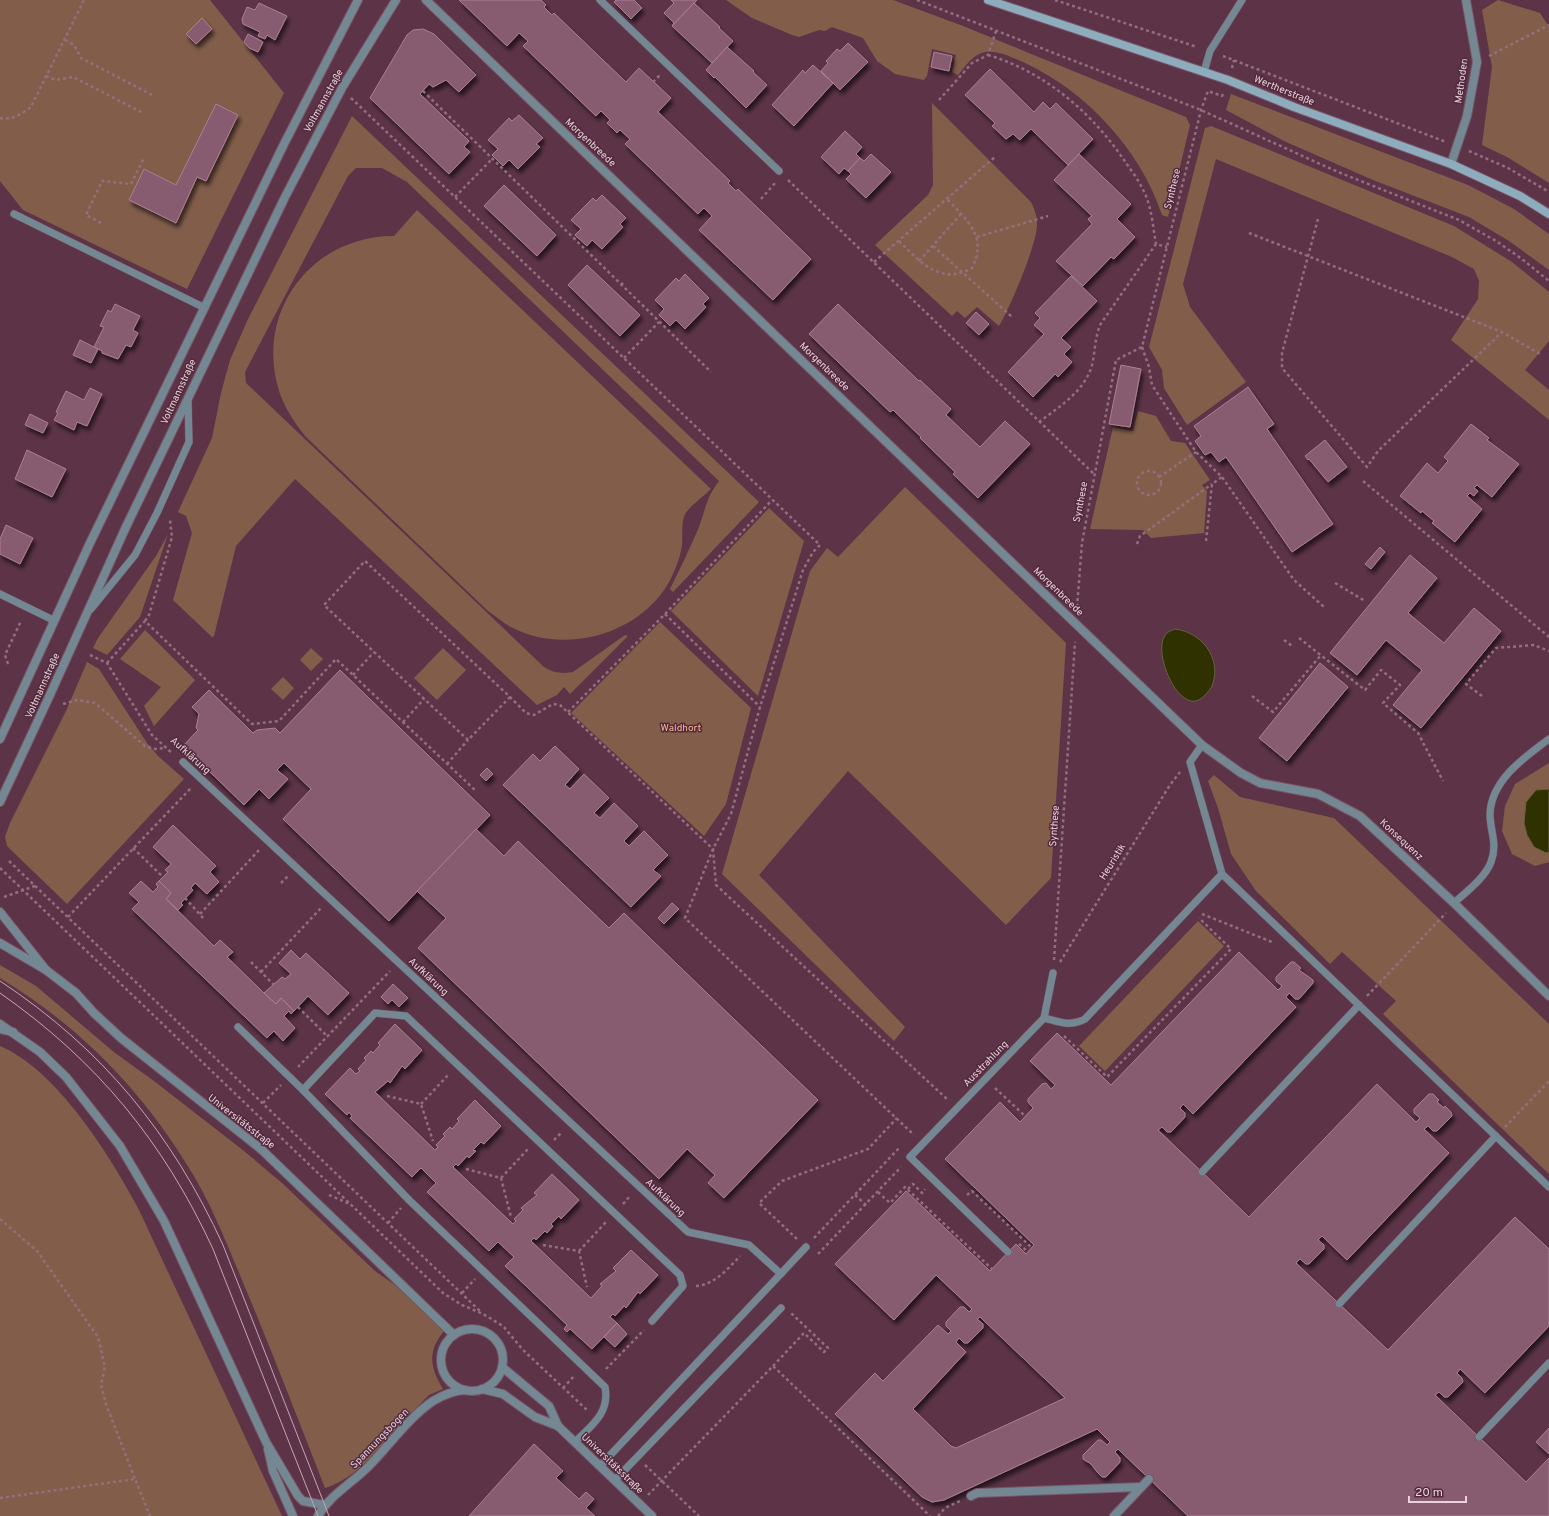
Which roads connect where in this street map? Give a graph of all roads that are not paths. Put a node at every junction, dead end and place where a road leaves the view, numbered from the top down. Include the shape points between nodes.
1 (358, 0) edge
2 (396, 0) edge
3 (426, 0) edge
4 (600, 0) edge
5 (988, 0) edge
6 (995, 0) edge
7 (1242, 0) edge
8 (1466, 0) edge
9 (1004, 4) junction
10 (1204, 72) junction
11 (1451, 164) junction
12 (779, 171) road end
13 (14, 214) dead end
14 (1549, 214) edge
15 (205, 308) junction
16 (188, 398) junction
17 (0, 594) edge
18 (85, 615) junction
19 (54, 620) junction
20 (0, 739) edge
21 (1549, 739) edge
22 (1205, 748) junction
23 (183, 762) road end
24 (0, 802) edge
25 (1222, 874) junction
26 (1454, 903) junction
27 (0, 912) edge
28 (0, 943) edge
29 (46, 970) junction
30 (1053, 973) road end
31 (1549, 996) edge
32 (1359, 1005) junction
33 (1044, 1018) junction
34 (0, 1024) edge
35 (238, 1027) dead end
36 (0, 1029) edge
37 (13, 1032) junction
38 (303, 1090) junction
39 (1496, 1136) junction
40 (1202, 1172) dead end
41 (1549, 1187) edge
42 (806, 1247) road end
43 (1008, 1252) dead end
44 (781, 1274) junction
45 (1339, 1304) dead end
46 (781, 1308) dead end
47 (652, 1321) road end
48 (454, 1335) junction
49 (1549, 1363) edge
50 (502, 1367) junction
51 (482, 1389) junction
52 (465, 1390) junction
53 (558, 1426) junction
54 (1479, 1437) dead end
55 (266, 1442) junction
56 (575, 1442) junction
57 (600, 1466) junction
58 (1149, 1479) dead end
59 (615, 1480) junction
60 (1141, 1487) junction
61 (971, 1496) dead end
62 (324, 1505) junction
63 (293, 1516) edge
64 (318, 1516) edge
65 (652, 1516) edge
66 (1114, 1516) edge

1 - 15 street, Voltmannstraße via 284,144
2 - 16 street, Voltmannstraße via 342,88 285,197
3 - 22 street, Morgenbreede
4 - 12 lane
5 - 9 main road, Wertherstraße
6 - 9 main road, Wertherstraße
7 - 10 lane via 1210,51
8 - 11 street, Methoden via 1477,62 1467,116
9 - 10 main road, Wertherstraße
10 - 11 main road, Wertherstraße
11 - 14 main road, Wertherstraße via 1520,196
13 - 15 lane
15 - 19 street, Voltmannstraße
16 - 18 street, Voltmannstraße
16 - 18 lane via 190,442 144,542
17 - 19 lane
18 - 24 street, Voltmannstraße
19 - 20 street, Voltmannstraße
21 - 26 lane via 1508,774 1496,792 1490,814 1494,851 1490,864
22 - 25 lane via 1190,762
22 - 26 street, Konsequenz via 1260,783 1318,794 1360,816
23 - 44 lane, Aufklärung via 688,1232 749,1245
25 - 32 lane
25 - 33 lane via 1086,1019 1076,1024 1068,1024
26 - 31 street, Konsequenz
27 - 29 street
28 - 29 street, Universitätsstraße
29 - 48 street, Universitätsstraße via 76,993 94,1013 141,1055 262,1150
30 - 33 lane
32 - 39 lane
32 - 40 lane
33 - 43 lane, Ausstrahlung via 910,1157
34 - 37 street
35 - 38 lane
36 - 37 street
37 - 55 street via 40,1052 66,1078 120,1146 164,1221
38 - 47 lane via 376,1013 406,1016 680,1275 683,1286
38 - 56 lane via 409,1200 605,1387 605,1408
39 - 41 lane
39 - 45 lane
42 - 44 lane
44 - 57 lane
46 - 59 lane
48 - 50 street via 472,1329 489,1334 501,1349
48 - 52 street via 442,1354 442,1366 446,1377 454,1385
49 - 54 lane
50 - 51 street via 498,1377
50 - 53 street, Universitätsstraße via 549,1406
51 - 52 street
51 - 53 street, Universitätsstraße via 503,1394 535,1417
52 - 62 street, Spannungsbogen via 446,1394 422,1410 367,1467
53 - 56 street, Universitätsstraße
55 - 62 street via 298,1496 303,1501
55 - 63 street via 273,1471
56 - 57 street, Universitätsstraße
57 - 59 street, Universitätsstraße
58 - 60 street
59 - 65 street, Universitätsstraße
60 - 61 street via 977,1493
60 - 66 street
62 - 64 street, Spannungsbogen

